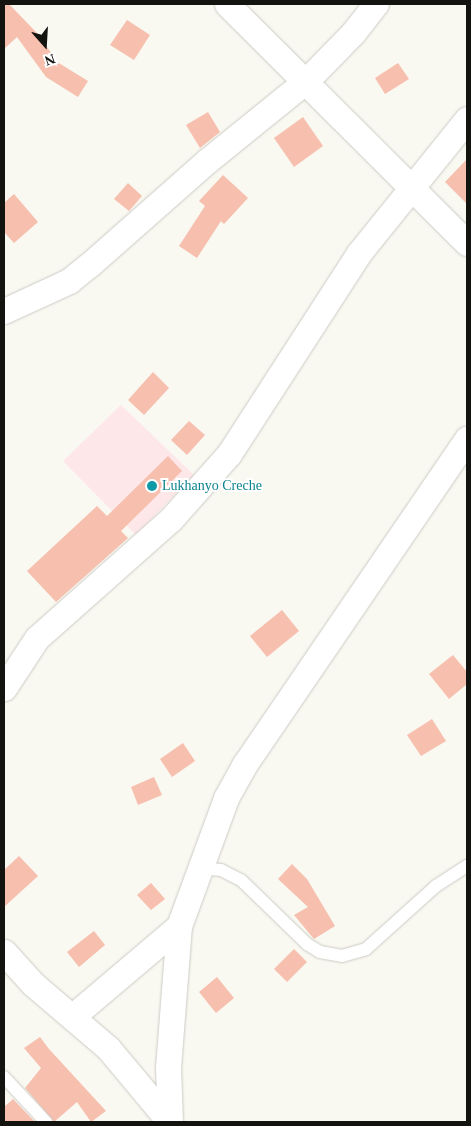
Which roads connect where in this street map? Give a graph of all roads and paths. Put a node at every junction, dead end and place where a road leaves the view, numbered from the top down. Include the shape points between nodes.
1 (227, 4) edge
2 (376, 4) edge
3 (307, 80) junction
4 (467, 119) edge
5 (411, 190) junction
6 (467, 242) edge
7 (4, 311) edge
8 (467, 438) edge
9 (4, 688) edge
10 (467, 866) edge
11 (198, 868) junction
12 (179, 926) junction
13 (4, 952) edge
14 (73, 1016) junction
15 (4, 1077) edge
16 (46, 1122) edge
17 (170, 1122) edge

1 - 3 street
2 - 3 street
3 - 5 street
3 - 7 street via 207,161 90,265 69,281
4 - 5 street
5 - 6 street
5 - 9 street via 359,253 229,454 171,519 37,638
8 - 11 street via 245,764 226,798
10 - 11 lane via 436,886 366,949 342,956 320,952 307,944 241,880 220,870
11 - 12 street
12 - 14 street
12 - 17 street via 168,1068
13 - 14 street via 33,984
14 - 17 street via 108,1048
15 - 16 lane

